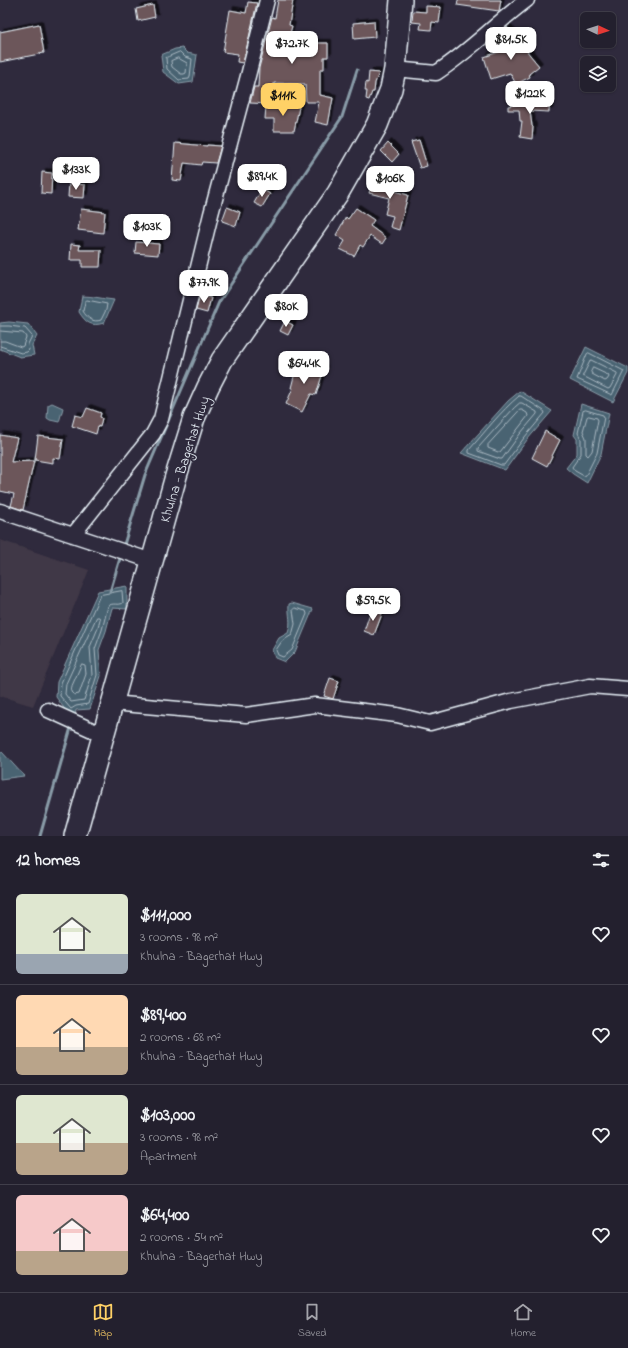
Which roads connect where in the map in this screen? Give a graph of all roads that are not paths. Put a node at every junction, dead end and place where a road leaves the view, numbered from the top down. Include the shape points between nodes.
1 (267, 0) edge
2 (527, 0) edge
3 (401, 2) edge
4 (395, 69) junction
5 (0, 511) edge
6 (73, 535) junction
7 (152, 561) junction
8 (628, 689) edge
9 (112, 703) junction
10 (48, 710) dead end
11 (103, 735) junction
12 (75, 836) edge

1 - 6 street via 161,419 153,434
2 - 4 street via 436,73
3 - 4 highway, Khulna - Bagerhat Hwy
4 - 7 highway, Khulna - Bagerhat Hwy via 377,125 338,193 222,360 208,387 194,418
5 - 6 street
6 - 7 street
7 - 9 highway, Khulna - Bagerhat Hwy
8 - 9 street via 590,686 511,701 430,723 397,715 315,705 246,715
9 - 11 highway, Khulna - Bagerhat Hwy
10 - 11 street
11 - 12 highway, Khulna - Bagerhat Hwy

